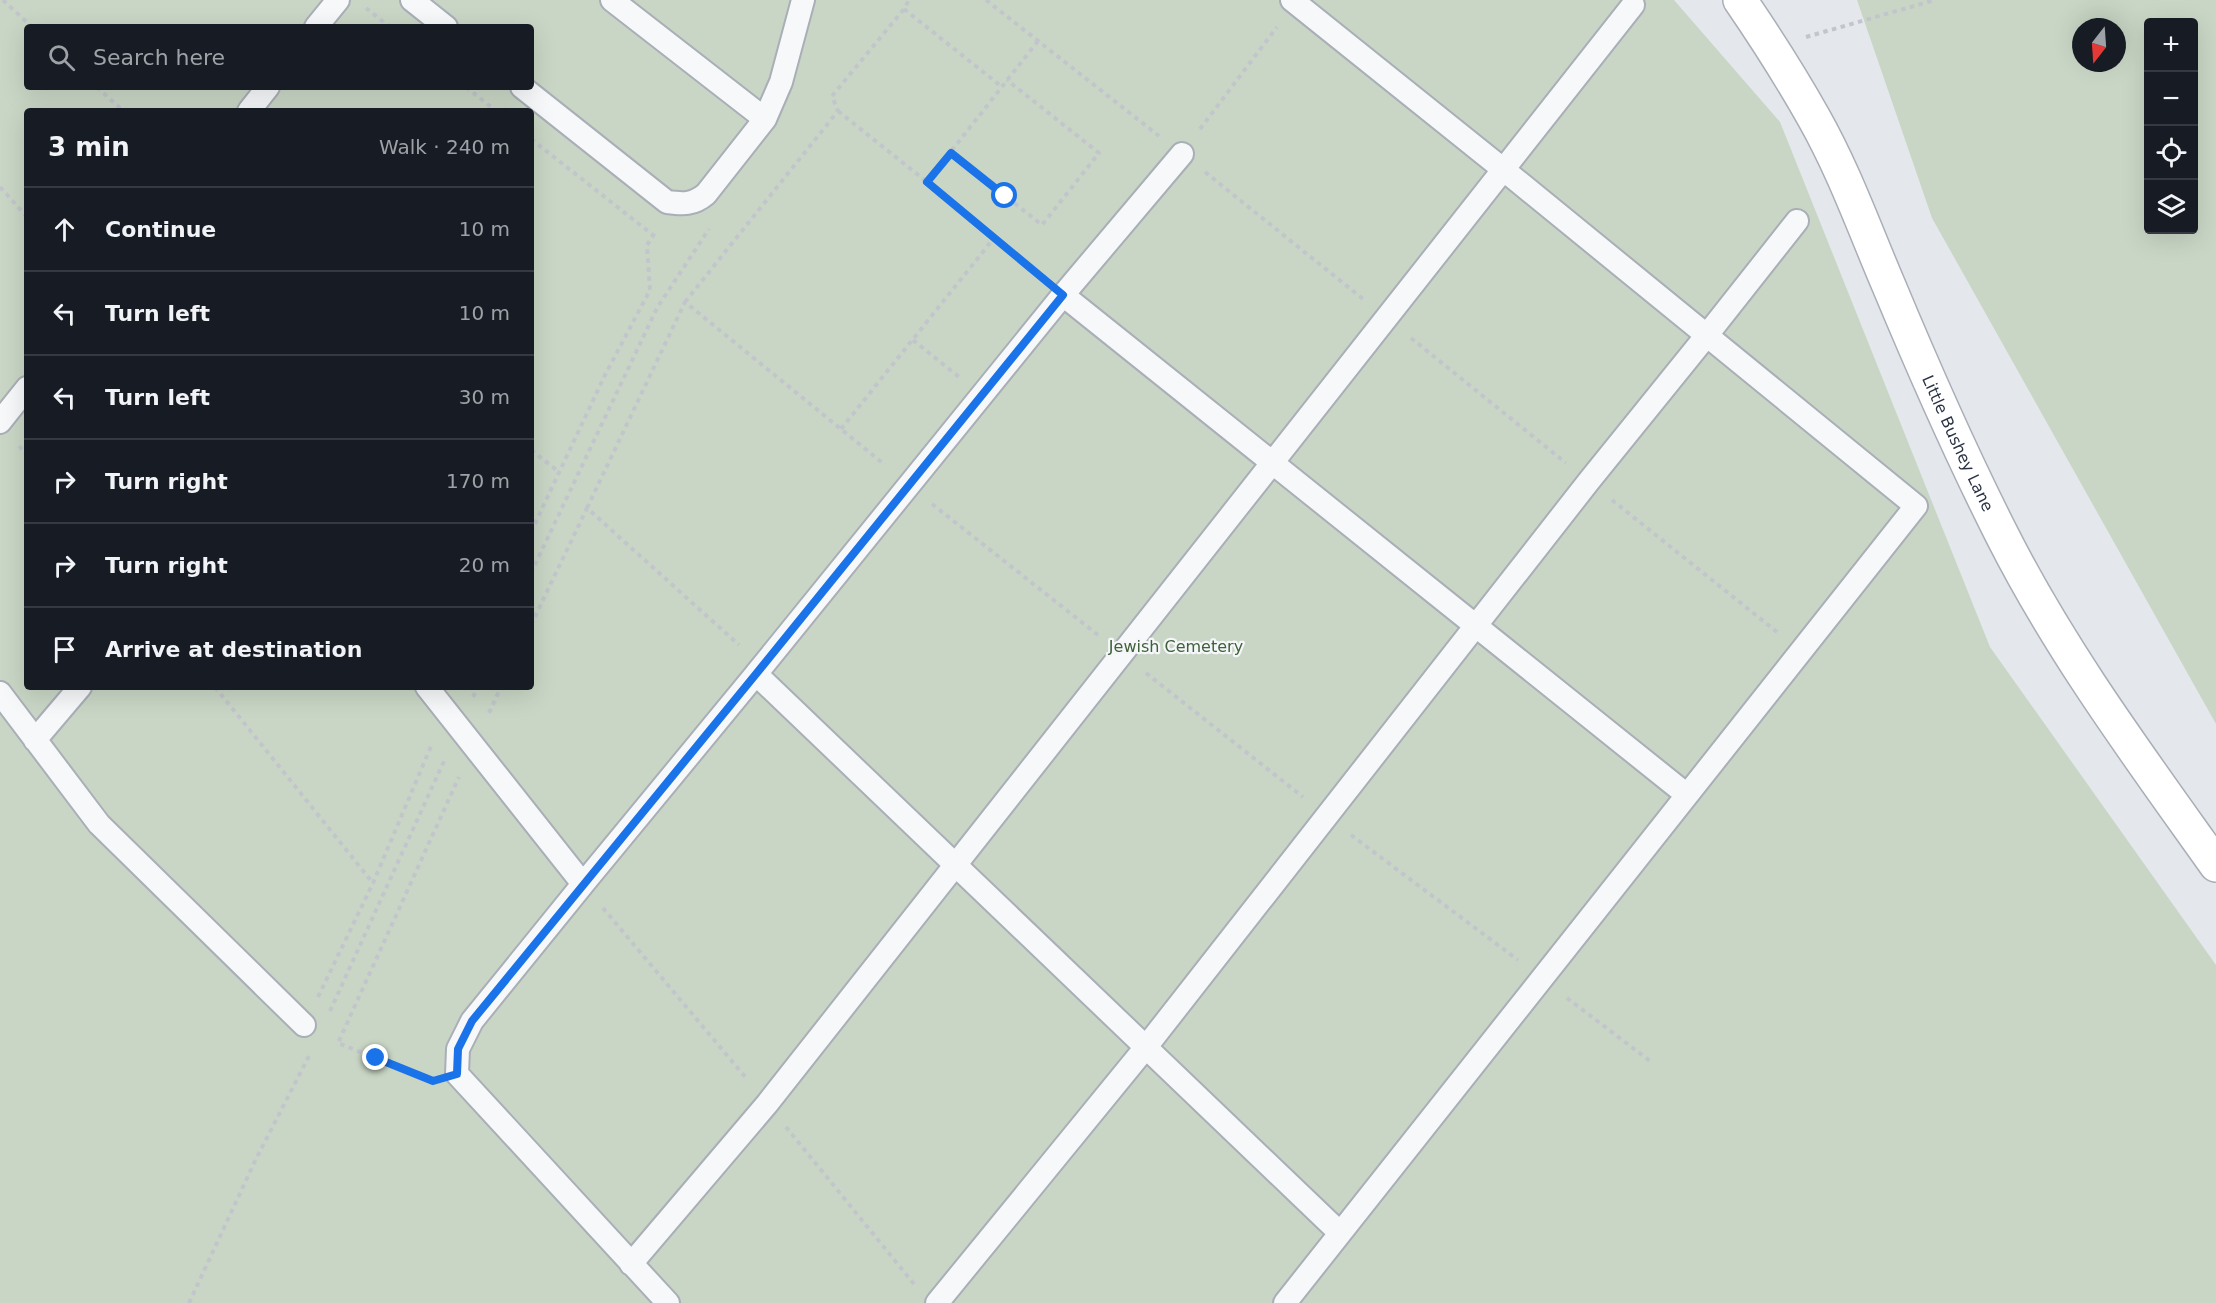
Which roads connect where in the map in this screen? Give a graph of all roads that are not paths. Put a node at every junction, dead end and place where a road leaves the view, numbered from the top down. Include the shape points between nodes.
1 (338, 0) edge
2 (412, 0) edge
3 (612, 0) edge
4 (803, 0) edge
5 (1740, 0) edge
6 (1294, 2) edge
7 (1633, 5) dead end
8 (318, 24) edge
9 (442, 24) edge
10 (266, 90) edge
11 (526, 90) edge
12 (251, 108) edge
13 (765, 119) junction
14 (1182, 154) road end
15 (1504, 170) junction
16 (1797, 220) dead end
17 (1063, 295) junction
18 (1707, 336) junction
19 (24, 392) edge
20 (0, 422) edge
21 (1272, 462) junction
22 (1475, 626) junction
23 (756, 674) junction
24 (77, 690) edge
25 (429, 690) edge
26 (0, 693) edge
27 (35, 740) junction
28 (1686, 795) junction
29 (955, 865) junction
30 (2216, 865) edge
31 (583, 884) junction
32 (315, 1023) road end
33 (1146, 1047) junction
34 (1340, 1233) junction
35 (631, 1264) junction
36 (668, 1303) edge
37 (937, 1303) edge
38 (1285, 1303) edge

1 - 8 lane
2 - 9 lane
3 - 13 lane
4 - 13 lane via 781,82
5 - 30 street, Little Bushey Lane via 1815,119 1937,400 2039,604 2117,725
6 - 15 lane
7 - 15 lane
10 - 12 lane
11 - 13 lane via 667,202 684,205 706,194
14 - 17 lane
15 - 18 lane
15 - 21 lane
16 - 18 lane
17 - 21 lane
17 - 23 lane
18 - 22 lane
18 - 28 lane via 1916,506
19 - 20 lane
21 - 22 lane
21 - 29 lane
22 - 28 lane
22 - 33 lane
23 - 29 lane
23 - 31 lane
24 - 27 lane
25 - 31 lane
26 - 27 lane
27 - 32 lane via 99,824
28 - 34 lane
29 - 33 lane
29 - 35 lane via 745,1131
31 - 35 lane via 472,1021 458,1049 457,1074
33 - 34 lane
33 - 37 lane
34 - 38 lane
35 - 36 lane

